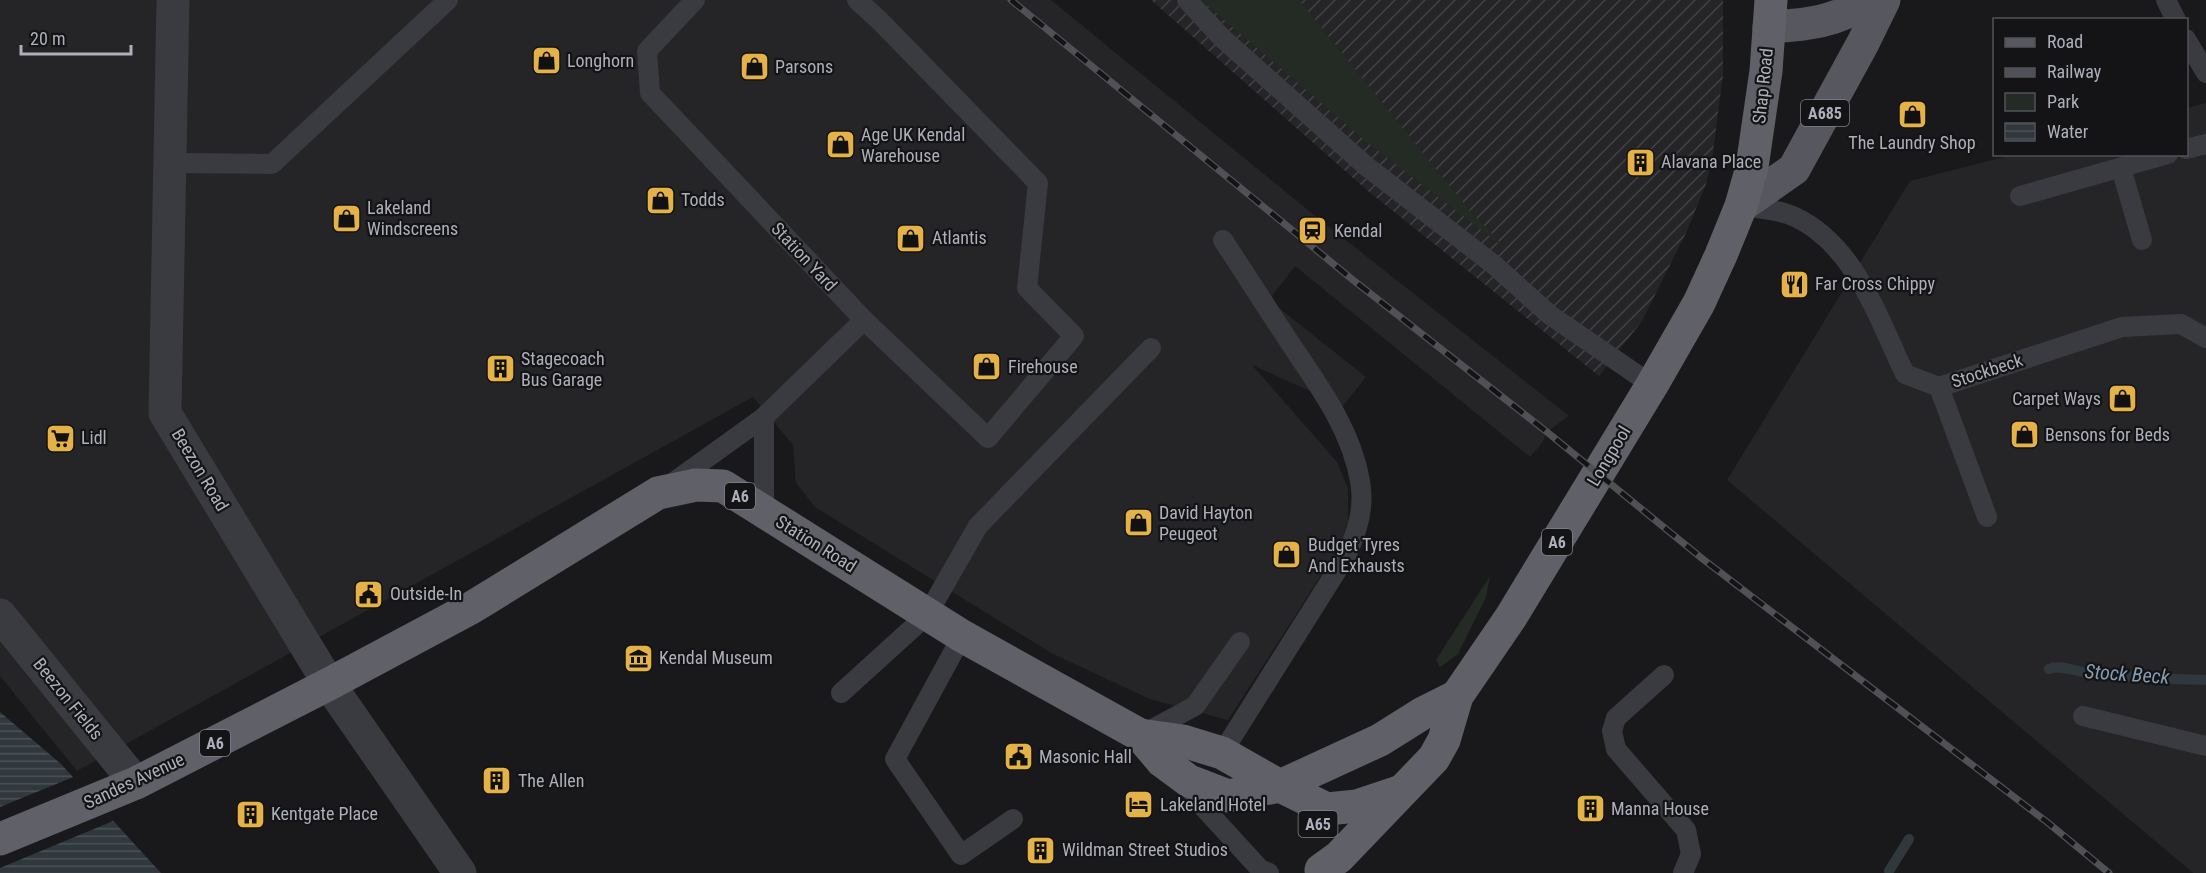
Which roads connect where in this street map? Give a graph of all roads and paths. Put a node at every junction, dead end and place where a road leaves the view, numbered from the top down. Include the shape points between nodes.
1 (173, 0) edge
2 (448, 0) edge
3 (695, 0) edge
4 (856, 0) edge
5 (1186, 0) edge
6 (1869, 0) edge
7 (1884, 0) edge
8 (2166, 0) edge
9 (1770, 14) edge
10 (2175, 18) edge
11 (2188, 41) edge
12 (2206, 72) edge
13 (2206, 144) edge
14 (2188, 149) edge
15 (2161, 156) edge
16 (170, 163) junction
17 (2121, 168) junction
18 (2020, 196) dead end
19 (1741, 206) junction
20 (1223, 240) dead end
21 (2142, 240) dead end
22 (864, 320) junction
23 (2206, 338) edge
24 (1151, 348) dead end
25 (1652, 385) junction
26 (1939, 387) junction
27 (764, 417) junction
28 (658, 493) junction
29 (764, 511) junction
30 (1987, 517) dead end
31 (0, 615) edge
32 (927, 615) junction
33 (962, 636) junction
34 (1240, 642) dead end
35 (1664, 675) dead end
36 (330, 684) junction
37 (841, 693) dead end
38 (1457, 696) junction
39 (2083, 716) dead end
40 (1140, 735) junction
41 (2206, 746) edge
42 (1222, 753) junction
43 (1189, 781) junction
44 (136, 783) junction
45 (1280, 786) junction
46 (1403, 791) junction
47 (1013, 819) dead end
48 (0, 839) edge
49 (458, 872) edge
50 (1320, 872) edge
51 (1269, 873) edge
52 (1683, 873) edge

1 - 16 street, Beezon Road
2 - 16 lane via 272,164
3 - 22 lane, Station Yard via 646,51 650,93
4 - 22 lane, Station Yard via 1038,183 1027,288 1074,336 988,438
5 - 25 lane via 1222,38 1366,166 1493,264 1551,315
6 - 9 main road via 1832,20 1797,26
7 - 19 main road, A685 via 1794,169
8 - 10 lane
9 - 19 highway, Shap Road / A6 via 1760,123
11 - 12 lane
13 - 14 lane
15 - 17 lane
16 - 36 street, Beezon Road via 165,413
17 - 18 lane
17 - 21 lane
19 - 25 highway, Longpool / A6 via 1699,303
19 - 26 lane, Stockbeck via 1796,217 1828,238 1860,281 1905,374
20 - 42 lane via 1334,410 1356,464 1361,511 1346,556
22 - 27 lane
23 - 26 lane, Stockbeck via 2181,324 2122,327
24 - 32 lane via 978,526
25 - 38 highway, Longpool / A6 via 1511,617
26 - 30 lane
27 - 28 lane
27 - 29 lane
28 - 29 highway, Station Road / A6 via 696,484 723,486
28 - 36 highway, Station Road / A6 via 471,608
29 - 32 highway, Station Road / A6
31 - 44 street, Beezon Fields
32 - 33 highway, Station Road / A6
32 - 37 lane
33 - 40 highway, Station Road / A6
33 - 47 lane via 895,759 961,855
34 - 40 lane via 1195,706
35 - 52 lane via 1616,718 1612,731 1616,749 1686,830 1691,854
36 - 44 highway, Sandes Avenue / A6
36 - 49 street, Beezon Road
38 - 45 highway, Longpool / A6 via 1380,740
38 - 46 highway, Longpool / A6 via 1444,740 1434,758
39 - 41 lane
40 - 42 highway, Station Road / A6 via 1182,741
40 - 43 highway, Station Road / A6 via 1162,761
42 - 45 highway, Station Road / A6
43 - 45 highway, Station Road / A6 via 1228,796
43 - 51 lane via 1195,798 1260,869
44 - 48 highway, Sandes Avenue / A6
45 - 46 highway, Longpool / A6 via 1327,809 1357,806
45 - 50 highway, A65 via 1324,832 1328,851
46 - 50 highway

